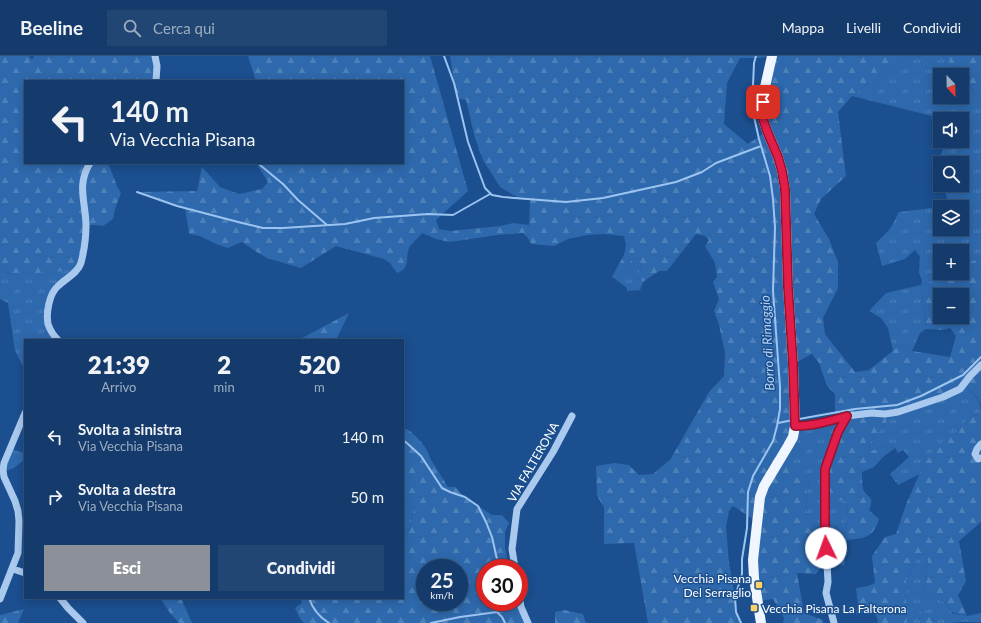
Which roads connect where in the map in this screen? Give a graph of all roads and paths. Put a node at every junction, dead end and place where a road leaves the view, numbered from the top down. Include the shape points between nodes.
1 (155, 56) edge
2 (772, 56) edge
3 (156, 80) edge
4 (89, 164) edge
5 (57, 339) edge
6 (981, 365) edge
7 (24, 415) edge
8 (572, 416) dead end
9 (847, 416) junction
10 (795, 426) junction
11 (981, 444) edge
12 (981, 458) edge
13 (514, 559) edge
14 (13, 569) junction
15 (24, 573) edge
16 (0, 599) edge
17 (61, 599) edge
18 (523, 611) edge
19 (83, 623) edge
20 (528, 623) edge
21 (761, 623) edge
22 (834, 623) edge

1 - 3 street
2 - 10 main road via 762,116 778,157 785,189
4 - 5 street via 82,182 86,225 85,246 80,265 56,288 48,312 48,325
6 - 9 street via 960,389 943,397 898,412
7 - 14 street via 3,470 19,520 18,553
8 - 13 street, VIA FALTERONA via 517,509 512,549
9 - 10 street
9 - 22 street via 838,432 825,469 828,582 826,593
10 - 21 main road via 793,437 764,486 760,498 753,560
11 - 12 street via 975,454 978,459
14 - 15 street
14 - 16 street
17 - 19 street
18 - 20 street

